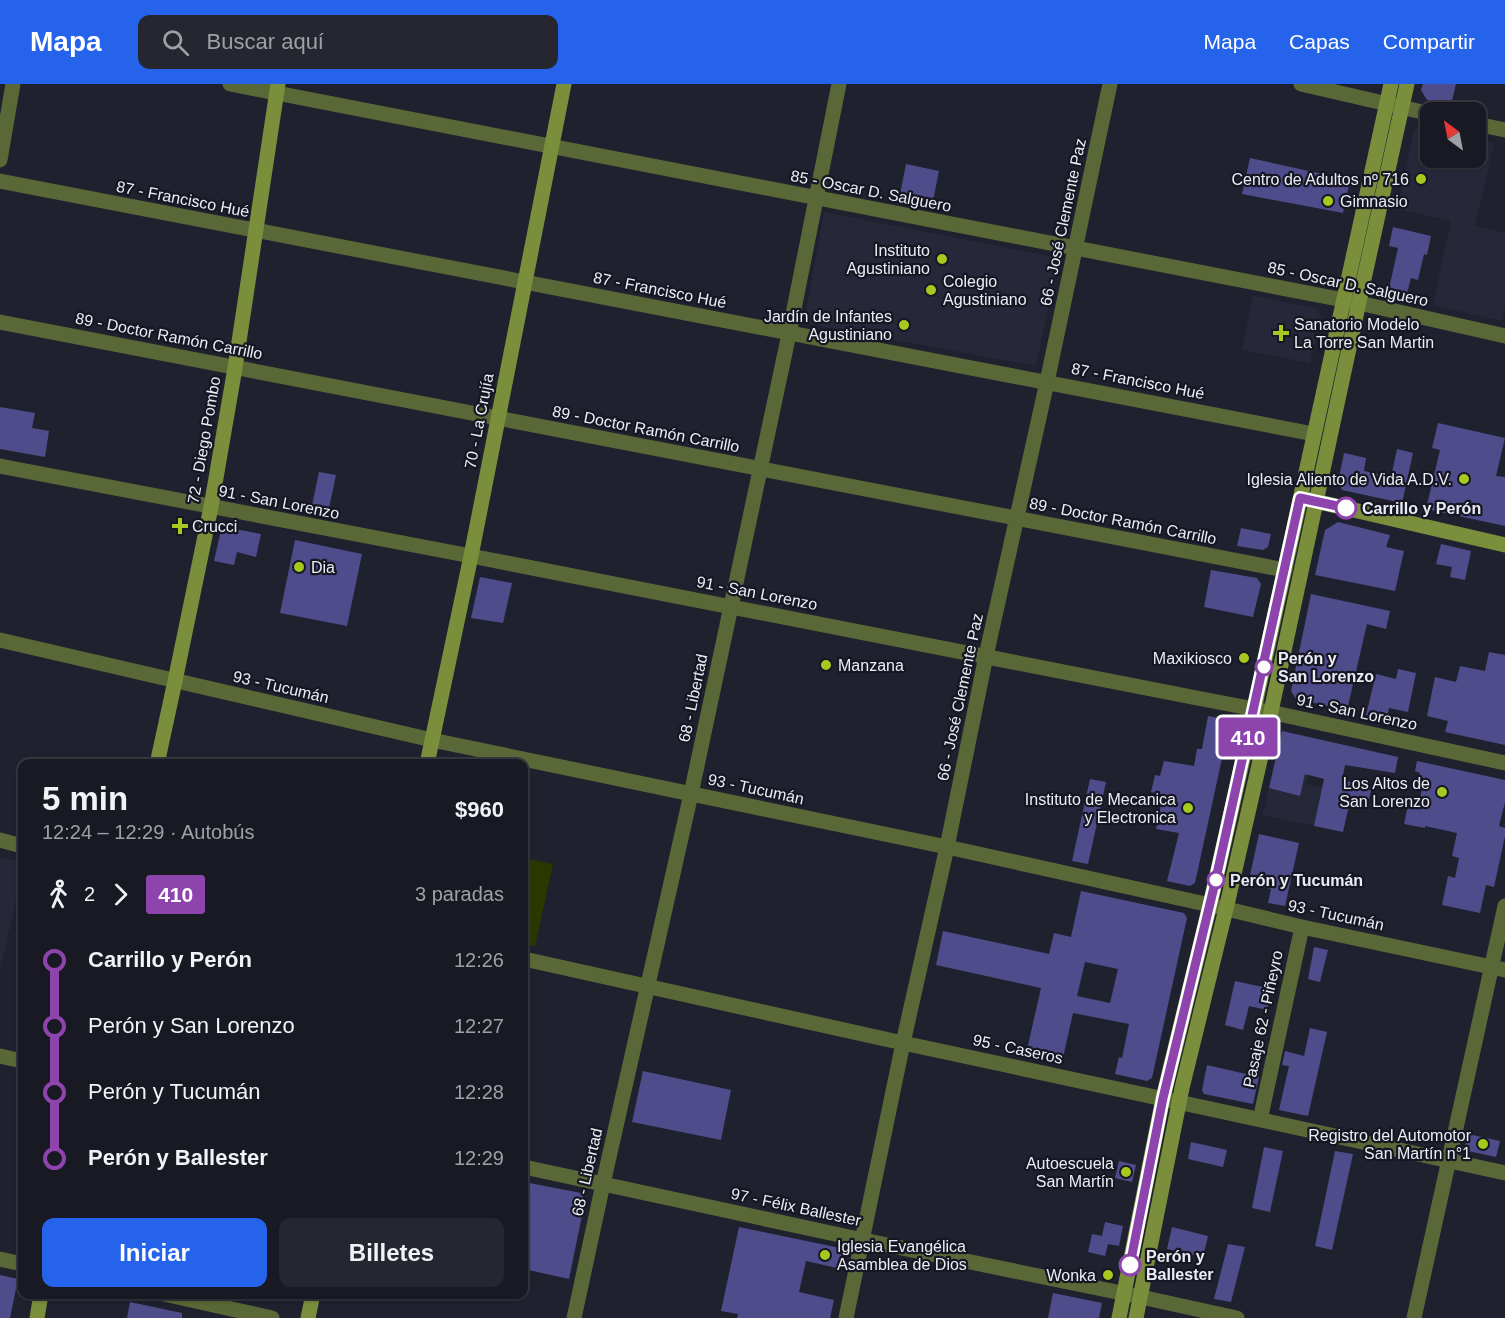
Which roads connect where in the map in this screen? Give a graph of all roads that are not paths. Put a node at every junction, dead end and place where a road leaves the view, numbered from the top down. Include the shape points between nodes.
1 (13, 84) edge
2 (230, 84) edge
3 (564, 84) edge
4 (839, 84) edge
5 (1110, 84) edge
6 (1301, 84) edge
7 (1391, 84) edge
8 (1407, 84) edge
9 (278, 89) edge
10 (1387, 104) junction
11 (1402, 107) junction
12 (1420, 111) edge
13 (1486, 126) edge
14 (1505, 130) edge
15 (551, 146) junction
16 (0, 160) edge
17 (0, 182) edge
18 (815, 198) junction
19 (256, 231) junction
20 (1076, 248) junction
21 (524, 282) junction
22 (1343, 300) junction
23 (1359, 303) junction
24 (0, 322) edge
25 (789, 334) junction
26 (1505, 336) edge
27 (236, 368) junction
28 (1047, 382) junction
29 (498, 419) junction
30 (1314, 434) junction
31 (0, 466) edge
32 (760, 469) junction
33 (1300, 498) junction
34 (1316, 501) junction
35 (211, 507) junction
36 (1017, 519) junction
37 (1505, 545) edge
38 (471, 556) junction
39 (1285, 570) junction
40 (730, 606) junction
41 (0, 640) edge
42 (986, 656) junction
43 (175, 681) junction
44 (1254, 709) junction
45 (1270, 712) junction
46 (432, 740) junction
47 (157, 759) edge
48 (428, 759) edge
49 (523, 759) edge
50 (528, 760) edge
51 (1505, 763) edge
52 (692, 794) junction
53 (0, 840) edge
54 (18, 845) edge
55 (947, 847) junction
56 (1210, 905) junction
57 (1505, 906) edge
58 (1226, 909) junction
59 (1302, 927) junction
60 (528, 960) edge
61 (1498, 968) edge
62 (648, 985) junction
63 (903, 1043) junction
64 (0, 1056) edge
65 (18, 1060) edge
66 (1163, 1098) junction
67 (1180, 1102) junction
68 (1260, 1119) junction
69 (1449, 1160) junction
70 (528, 1168) edge
71 (1505, 1173) edge
72 (603, 1184) junction
73 (863, 1240) junction
74 (0, 1259) edge
75 (18, 1263) edge
76 (1124, 1293) junction
77 (1141, 1297) junction
78 (40, 1299) edge
79 (186, 1299) edge
80 (312, 1299) edge
81 (37, 1318) edge
82 (272, 1318) edge
83 (308, 1318) edge
84 (574, 1318) edge
85 (846, 1318) edge
86 (1119, 1318) edge
87 (1136, 1318) edge
88 (1237, 1318) edge
89 (1414, 1318) edge

1 - 16 street
2 - 9 street, 85 - Oscar D. Salguero
3 - 15 main road, 70 - La Crujía
4 - 18 street, 68 - Libertad
5 - 20 street, 66 - José Clemente Paz
6 - 10 street
7 - 10 main road
8 - 11 main road
9 - 15 street, 85 - Oscar D. Salguero
9 - 19 main road, 72 - Diego Pombo
10 - 11 street
10 - 22 main road
11 - 12 street
11 - 23 main road
13 - 14 street
15 - 18 street, 85 - Oscar D. Salguero
15 - 21 main road, 70 - La Crujía
17 - 19 street, 87 - Francisco Hué
18 - 20 street, 85 - Oscar D. Salguero
18 - 25 street, 68 - Libertad
19 - 21 street, 87 - Francisco Hué
19 - 27 main road, 72 - Diego Pombo
20 - 22 street, 85 - Oscar D. Salguero
20 - 28 street, 66 - José Clemente Paz
21 - 25 street, 87 - Francisco Hué
21 - 29 main road, 70 - La Crujía
22 - 23 street, 85 - Oscar D. Salguero
22 - 30 main road
23 - 26 street, 85 - Oscar D. Salguero
23 - 34 main road
24 - 27 street, 89 - Doctor Ramón Carrillo
25 - 28 street, 87 - Francisco Hué
25 - 32 street, 68 - Libertad
27 - 29 street, 89 - Doctor Ramón Carrillo
27 - 35 main road, 72 - Diego Pombo
28 - 30 street, 87 - Francisco Hué
28 - 36 street, 66 - José Clemente Paz
29 - 32 street, 89 - Doctor Ramón Carrillo
29 - 38 main road, 70 - La Crujía
30 - 33 main road
31 - 35 street, 91 - San Lorenzo
32 - 36 street, 89 - Doctor Ramón Carrillo
32 - 40 street, 68 - Libertad
33 - 34 main road
33 - 39 main road
34 - 37 main road
34 - 45 main road
35 - 38 street, 91 - San Lorenzo
35 - 43 main road, 72 - Diego Pombo
36 - 39 street, 89 - Doctor Ramón Carrillo
36 - 42 street, 66 - José Clemente Paz
38 - 40 street, 91 - San Lorenzo
38 - 46 main road, 70 - La Crujía
39 - 44 main road
40 - 42 street, 91 - San Lorenzo
40 - 52 street, 68 - Libertad
41 - 43 street, 93 - Tucumán
42 - 44 street, 91 - San Lorenzo
42 - 55 street, 66 - José Clemente Paz
43 - 46 street, 93 - Tucumán
43 - 47 main road, 72 - Diego Pombo
44 - 45 street, 91 - San Lorenzo
44 - 56 main road
45 - 51 street, 91 - San Lorenzo
45 - 58 main road
46 - 48 main road, 70 - La Crujía
46 - 49 street, 93 - Tucumán
50 - 52 street, 93 - Tucumán
52 - 55 street, 93 - Tucumán
52 - 62 street, 68 - Libertad
53 - 54 street
55 - 56 street, 93 - Tucumán
55 - 63 street, 66 - José Clemente Paz
56 - 58 street, 93 - Tucumán
56 - 66 main road
57 - 61 street
58 - 59 street, 93 - Tucumán
58 - 67 main road
59 - 61 street, 93 - Tucumán
59 - 68 street, Pasaje 62 - Piñeyro
60 - 62 street, 95 - Caseros
61 - 69 street
62 - 63 street, 95 - Caseros
62 - 72 street, 68 - Libertad
63 - 66 street, 95 - Caseros
63 - 73 street, 66 - José Clemente Paz
64 - 65 street
66 - 67 street, 95 - Caseros
66 - 76 main road
67 - 68 street, 95 - Caseros
67 - 77 main road
68 - 69 street, 95 - Caseros
69 - 71 street, 95 - Caseros
69 - 89 street
70 - 72 street, 97 - Félix Ballester
72 - 73 street, 97 - Félix Ballester
72 - 84 street, 68 - Libertad
73 - 76 street, 97 - Félix Ballester
73 - 85 street, 66 - José Clemente Paz
74 - 75 street
76 - 77 street, 97 - Félix Ballester
76 - 86 main road
77 - 87 main road
77 - 88 street, 97 - Félix Ballester
78 - 81 main road
79 - 82 street
80 - 83 main road

